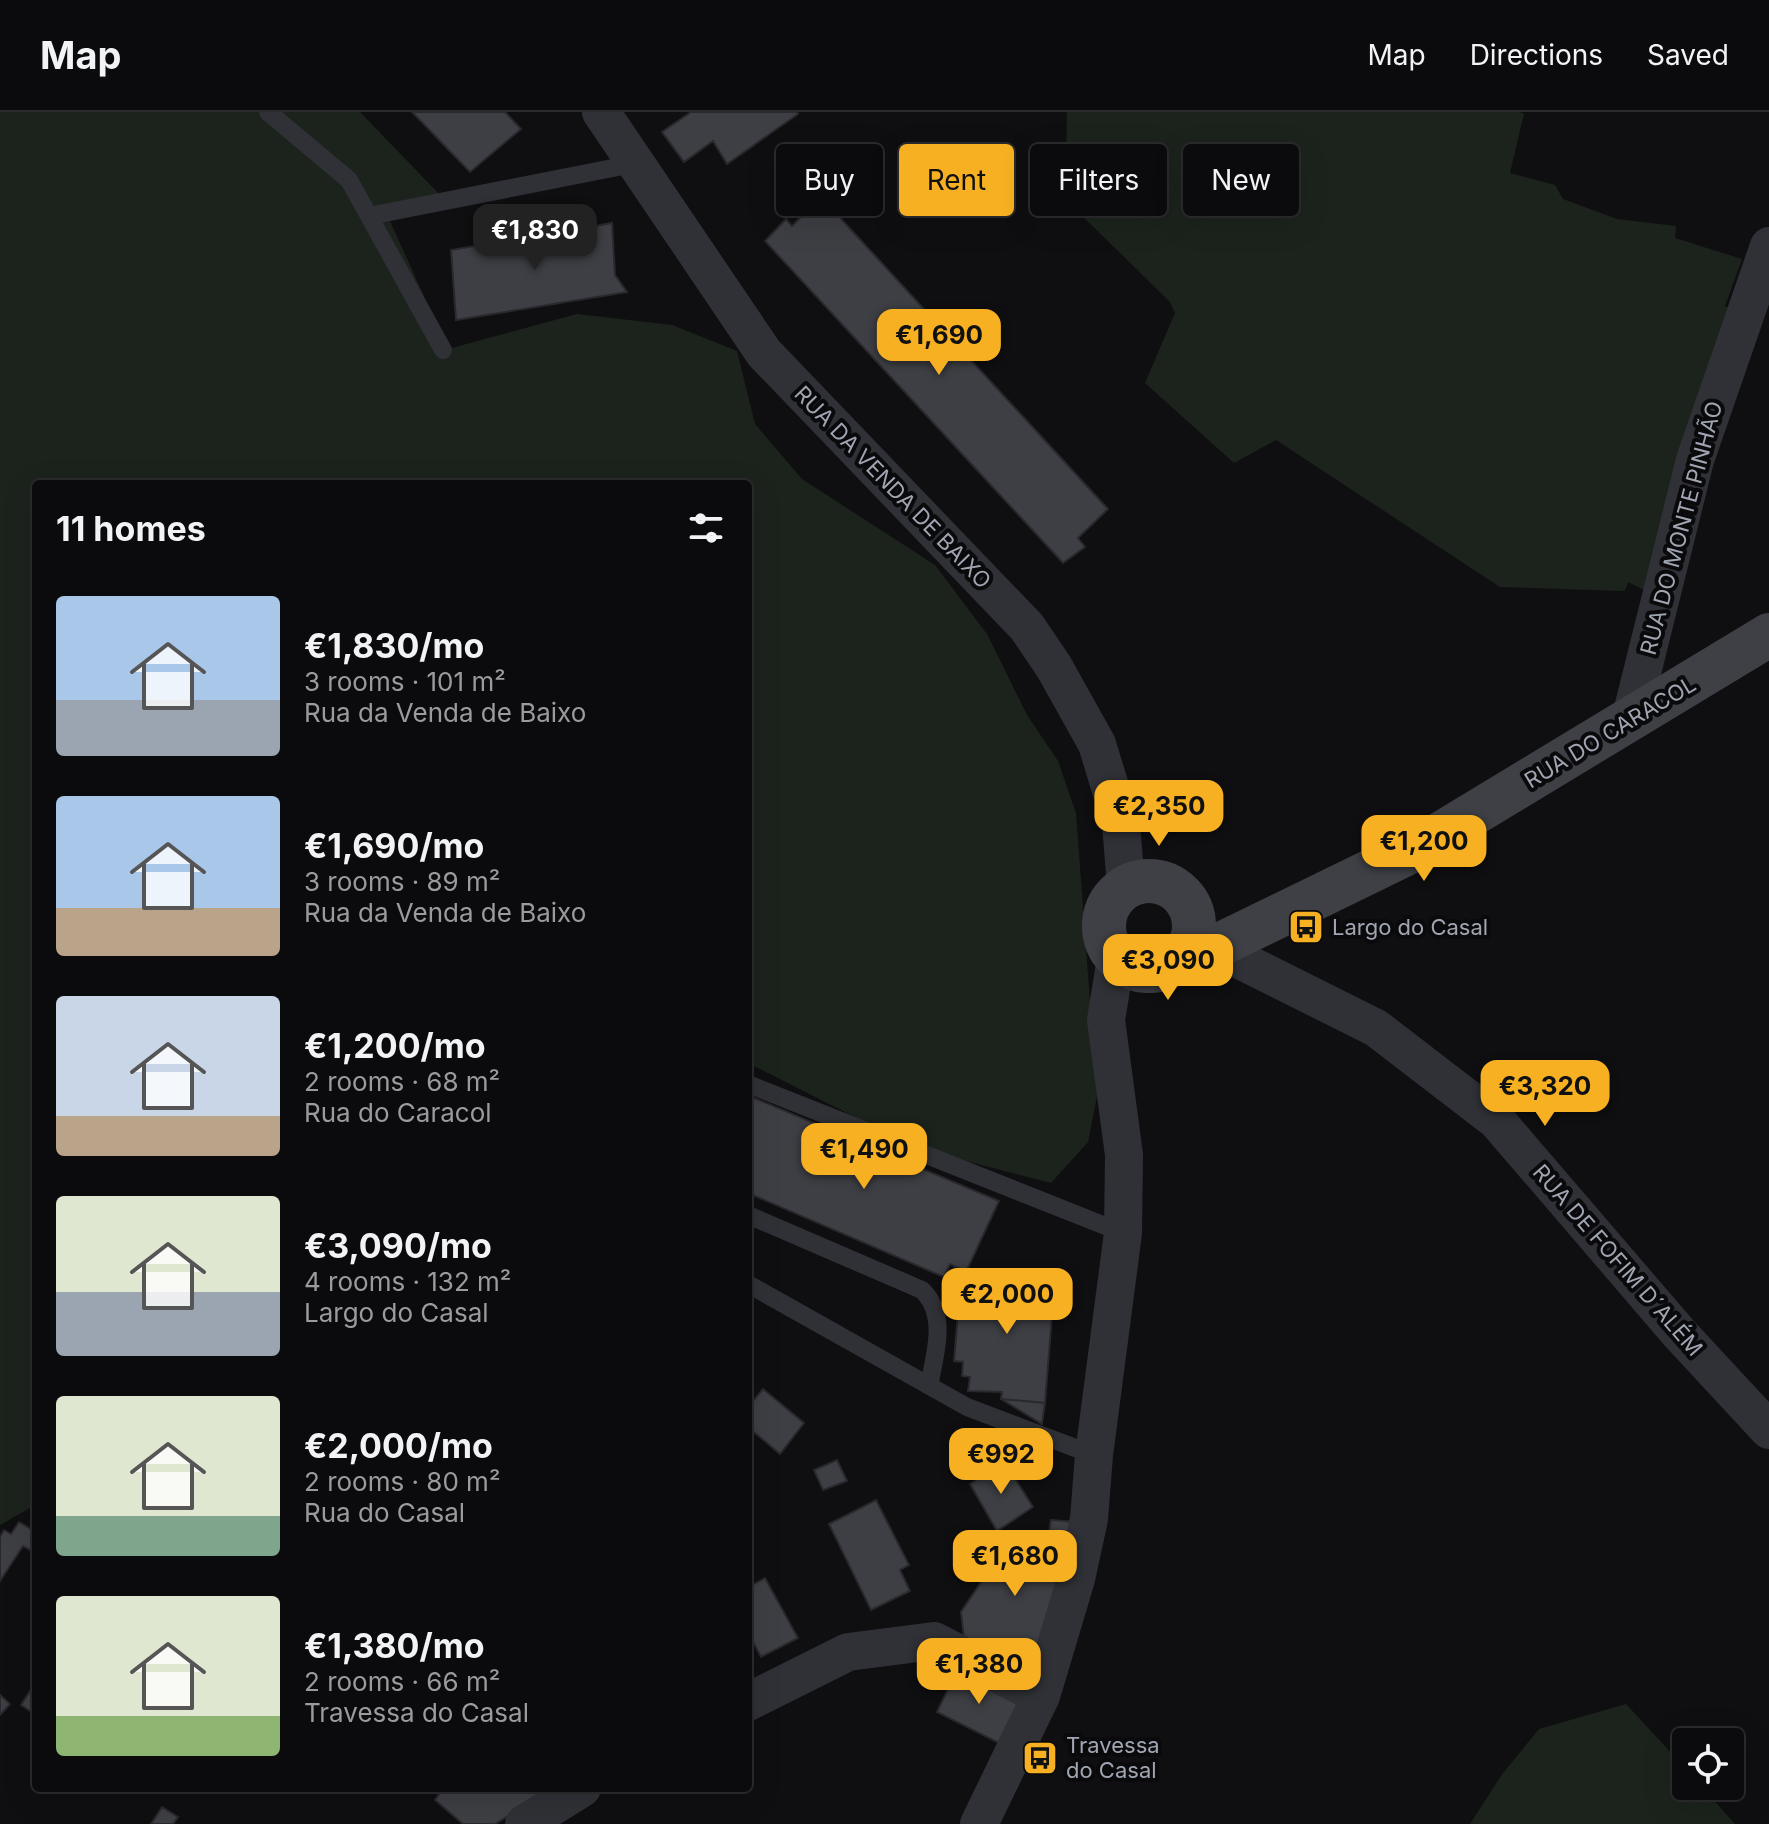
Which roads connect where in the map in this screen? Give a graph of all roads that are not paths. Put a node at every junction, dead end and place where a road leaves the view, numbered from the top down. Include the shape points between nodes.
1 (268, 112) edge
2 (601, 112) edge
3 (638, 163) junction
4 (369, 216) junction
5 (1769, 246) edge
6 (443, 350) dead end
7 (1769, 635) edge
8 (1630, 721) junction
9 (1126, 887) junction
10 (1205, 943) junction
11 (1116, 958) junction
12 (752, 1086) edge
13 (752, 1217) edge
14 (1123, 1233) junction
15 (752, 1286) edge
16 (929, 1386) junction
17 (1769, 1430) edge
18 (1094, 1455) junction
19 (1041, 1696) junction
20 (752, 1700) edge
21 (576, 1792) edge
22 (524, 1824) edge
23 (979, 1824) edge

1 - 4 lane via 349,180
2 - 3 street, RUA DA VENDA DE BAIXO
3 - 4 lane
3 - 9 street, RUA DA VENDA DE BAIXO via 764,353 1027,627 1054,667 1097,744 1121,823
4 - 6 lane
5 - 8 street, RUA DO MONTE PINHÃO via 1695,460
7 - 8 street, RUA DO CARACOL
8 - 10 street, RUA DO CARACOL via 1412,851
9 - 10 street via 1151,881 1166,884 1181,895
9 - 11 street via 1111,900 1104,918
10 - 11 street via 1154,971
10 - 17 street, RUA DE FOFIM D´ALÉM via 1376,1028 1497,1121
11 - 14 street via 1106,1020 1124,1155
12 - 14 lane
13 - 16 lane via 922,1290 931,1299 939,1329
14 - 18 street
15 - 16 lane
16 - 18 lane via 967,1407
18 - 19 street via 1089,1519 1076,1579
19 - 20 street via 934,1641 848,1652
19 - 23 street
21 - 22 street

